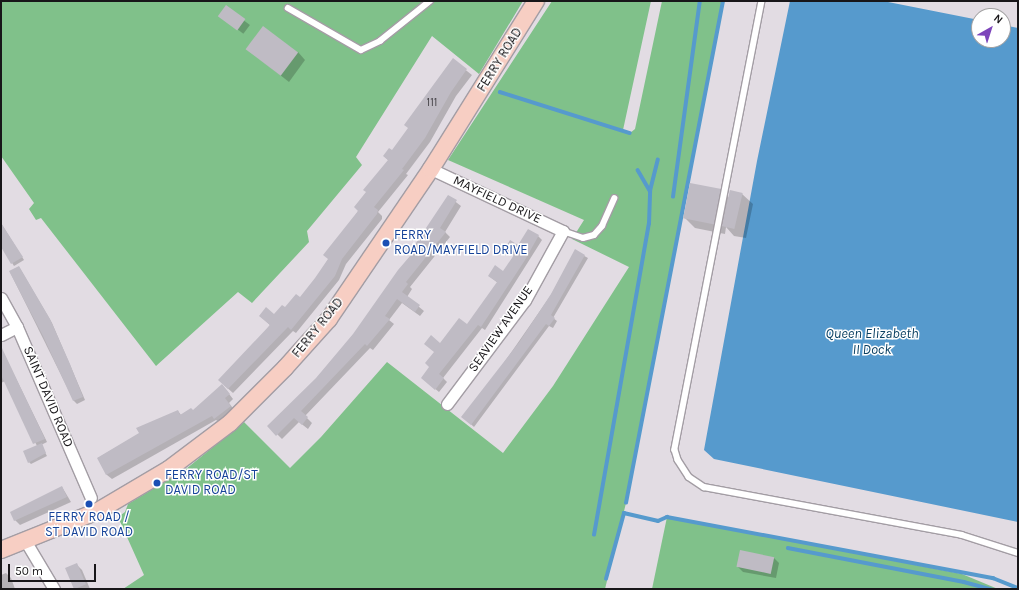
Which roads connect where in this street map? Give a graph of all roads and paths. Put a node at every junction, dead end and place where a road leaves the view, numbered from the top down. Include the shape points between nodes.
1 (430, 1) edge
2 (536, 1) edge
3 (762, 1) edge
4 (288, 8) dead end
5 (431, 169) junction
6 (614, 199) dead end
7 (563, 231) junction
8 (1, 298) edge
9 (17, 327) junction
10 (1, 335) edge
11 (447, 404) dead end
12 (91, 498) dead end
13 (26, 542) junction
14 (1, 550) edge
15 (1018, 553) edge
16 (54, 589) edge

1 - 4 lane via 380,41 361,50
2 - 5 street, FERRY ROAD
3 - 15 lane via 675,450 678,460 689,477 704,487 962,535
5 - 7 street, MAYFIELD DRIVE
5 - 13 street, FERRY ROAD via 329,319 243,411 201,447 169,469 98,511
6 - 7 lane via 608,216 594,235 583,238
7 - 11 street, SEAVIEW AVENUE via 525,300
8 - 9 street, SAINT DAVID ROAD
9 - 10 street
9 - 12 street, SAINT DAVID ROAD
13 - 14 street, FERRY ROAD
13 - 16 street

